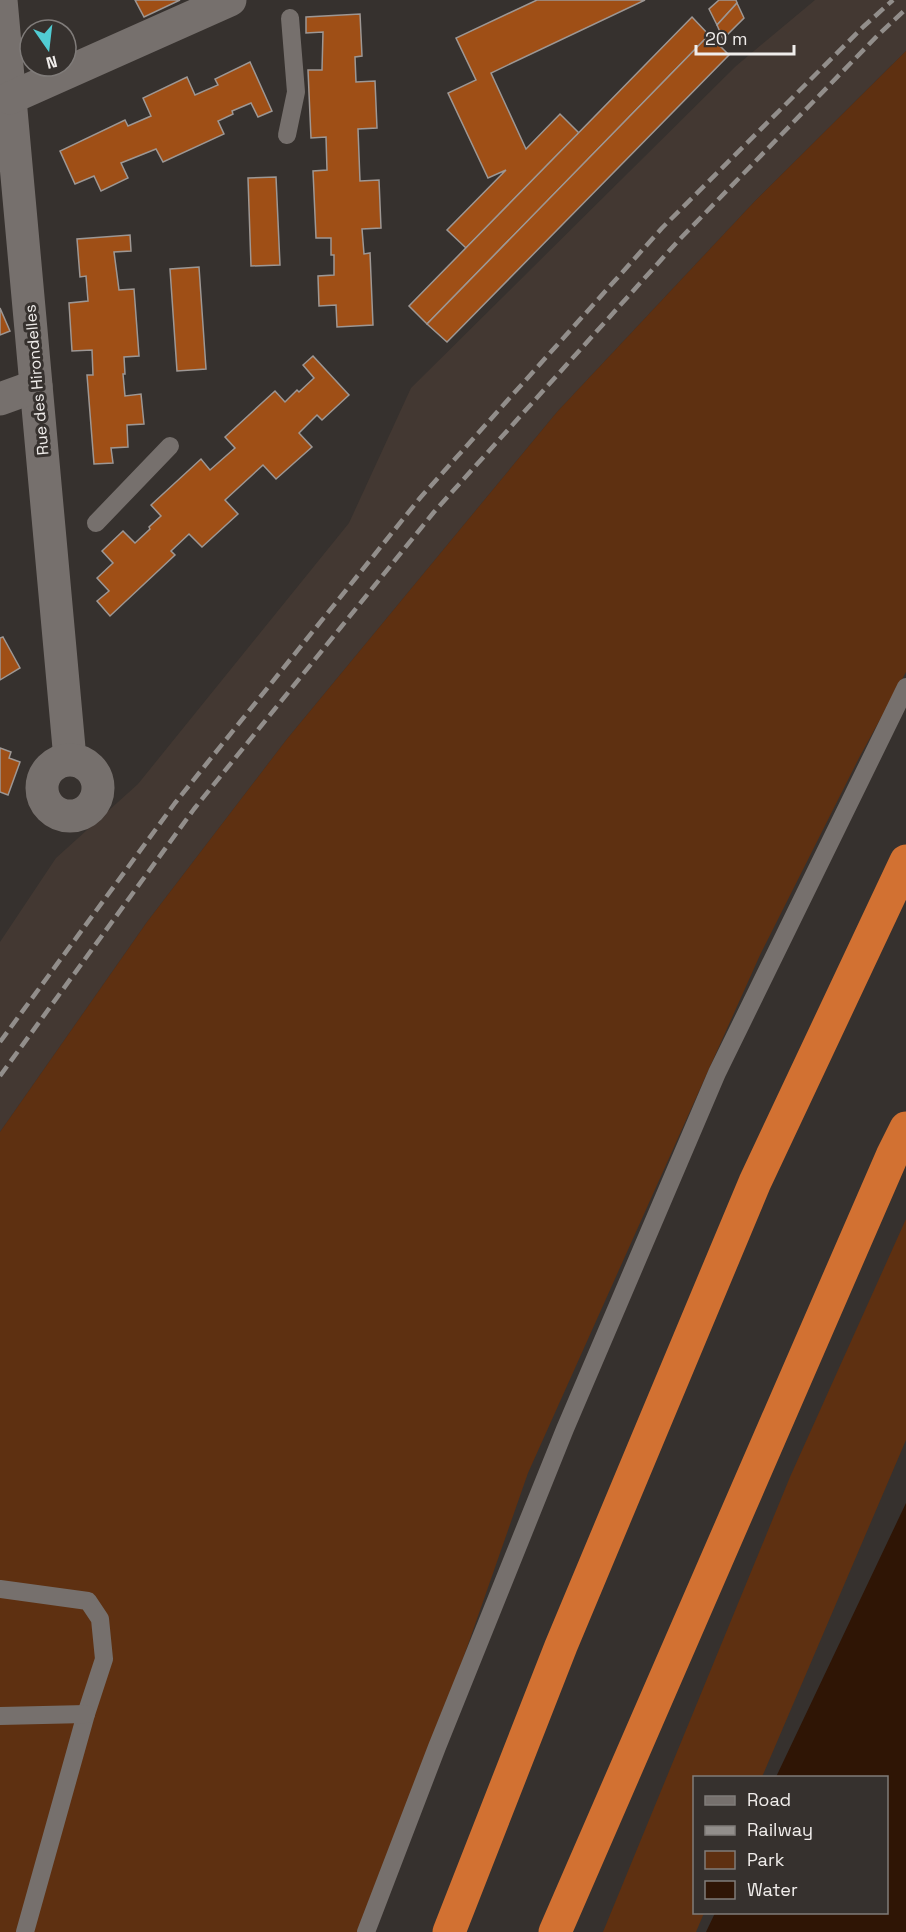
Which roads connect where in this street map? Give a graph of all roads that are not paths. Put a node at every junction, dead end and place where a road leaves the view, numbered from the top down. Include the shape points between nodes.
1 (1, 0) edge
2 (230, 0) edge
3 (290, 18) dead end
4 (10, 98) junction
5 (287, 135) dead end
6 (8, 170) edge
7 (36, 386) junction
8 (0, 399) edge
9 (171, 446) dead end
10 (96, 523) dead end
11 (906, 687) edge
12 (70, 759) dead end
13 (906, 861) edge
14 (906, 1128) edge
15 (0, 1589) edge
16 (86, 1714) junction
17 (0, 1716) edge
18 (25, 1932) edge
19 (366, 1932) edge
20 (449, 1932) edge
21 (555, 1932) edge

1 - 4 street, Rue des Hirondelles
2 - 4 street
3 - 5 lane via 296,92
4 - 6 street, Rue des Hirondelles
6 - 7 street, Rue des Hirondelles
7 - 8 street
7 - 12 street, Rue des Hirondelles
9 - 10 lane
11 - 19 lane via 717,1073 565,1428
13 - 20 highway via 755,1182 561,1646
14 - 21 highway
15 - 16 lane via 88,1601 100,1619 104,1659
16 - 17 lane
16 - 18 lane

